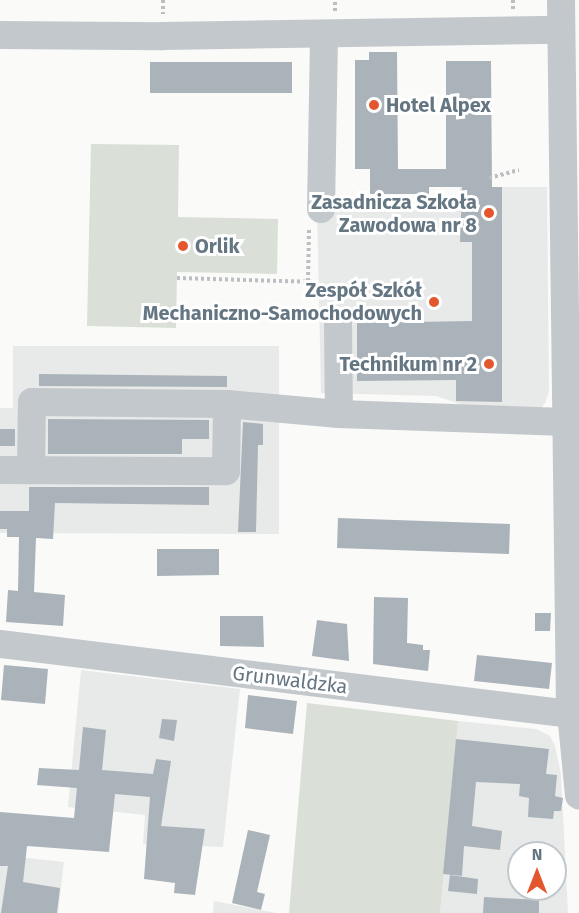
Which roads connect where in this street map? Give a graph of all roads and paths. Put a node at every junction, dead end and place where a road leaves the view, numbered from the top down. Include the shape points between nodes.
1 (561, 0) edge
2 (561, 30) junction
3 (324, 34) junction
4 (0, 35) edge
5 (519, 170) dead end
6 (489, 178) dead end
7 (571, 185) edge
8 (321, 209) dead end
9 (257, 274) dead end
10 (177, 278) dead end
11 (257, 280) junction
12 (319, 282) dead end
13 (338, 323) dead end
14 (227, 404) junction
15 (339, 414) junction
16 (565, 422) junction
17 (0, 470) edge
18 (31, 470) junction
19 (0, 644) edge
20 (575, 715) edge
21 (579, 796) edge

1 - 2 street
2 - 3 street
2 - 7 street
3 - 4 street
3 - 8 street
5 - 6 path
7 - 16 street
9 - 11 path
10 - 11 path
11 - 12 path
13 - 15 street
14 - 15 street
14 - 18 street via 226,471
14 - 18 street via 32,402
15 - 16 street
16 - 20 street
17 - 18 street
19 - 20 street, Grunwaldzka
20 - 21 street

